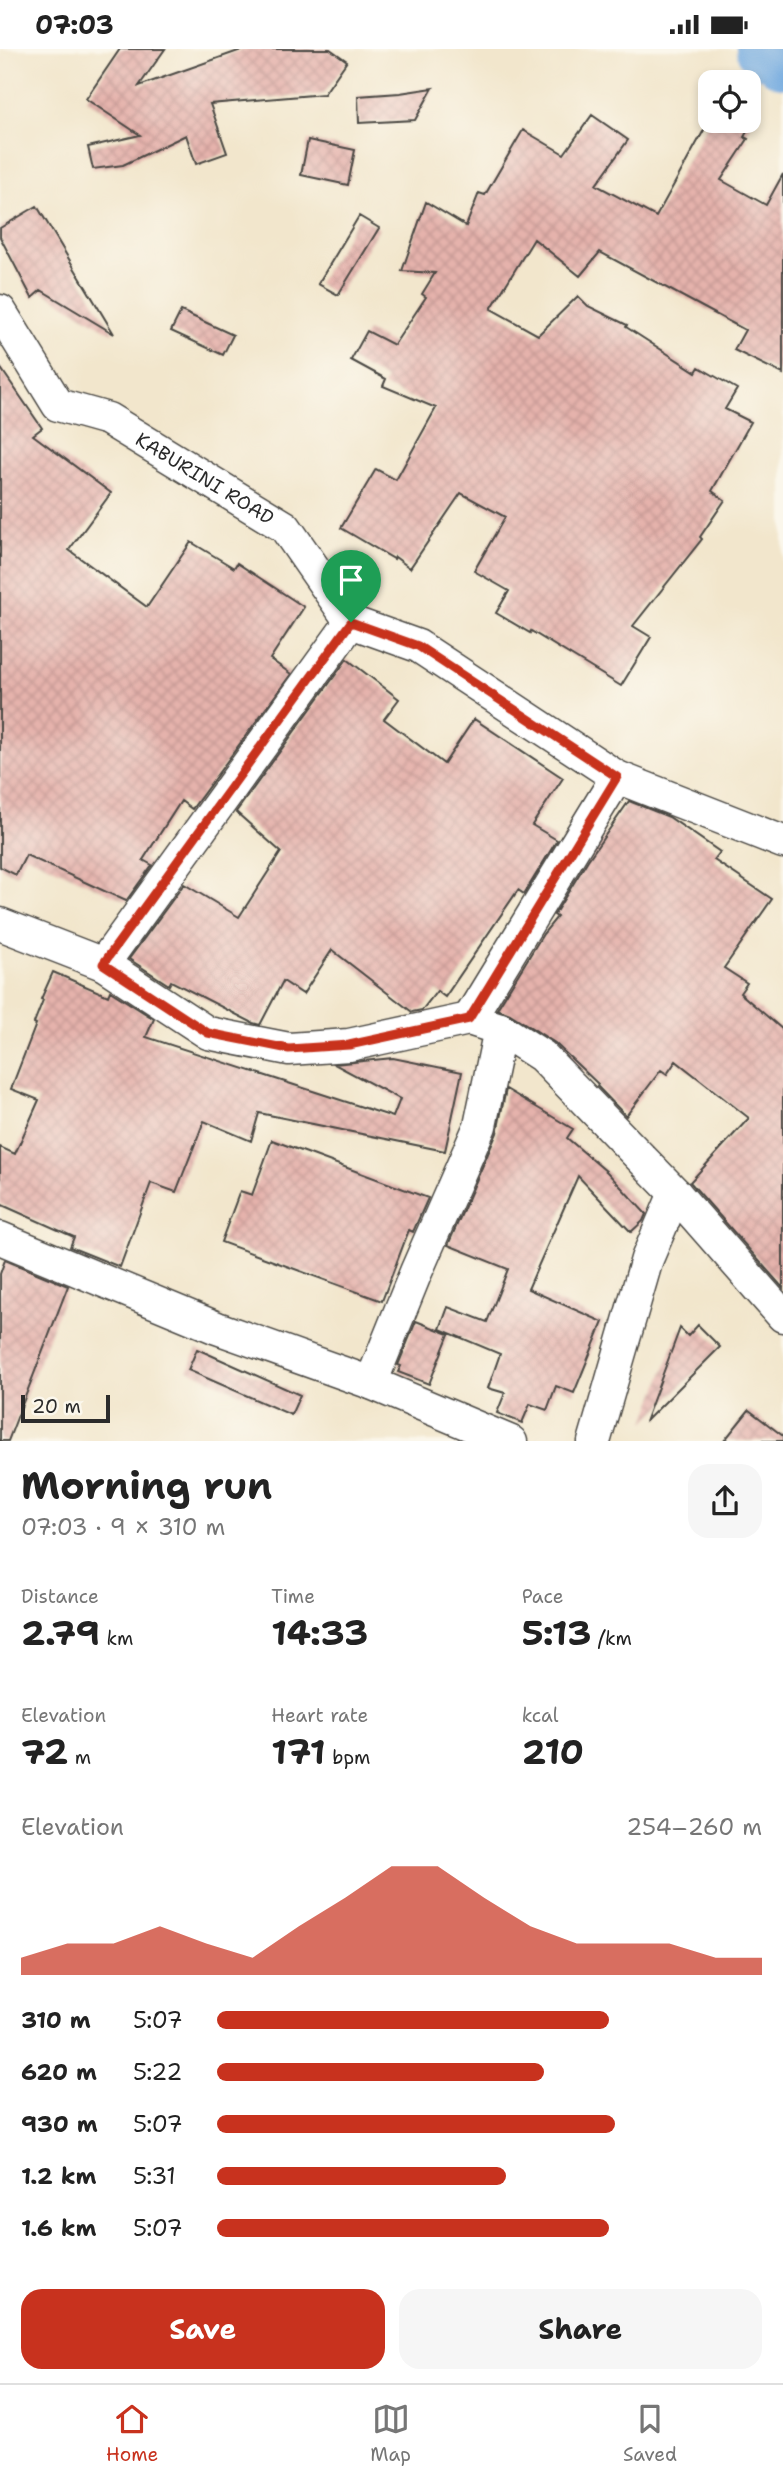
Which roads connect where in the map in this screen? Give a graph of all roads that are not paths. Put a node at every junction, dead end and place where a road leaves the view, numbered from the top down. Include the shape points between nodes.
1 (0, 311) edge
2 (9, 349) edge
3 (351, 622) junction
4 (617, 777) junction
5 (783, 842) edge
6 (0, 924) edge
7 (103, 964) junction
8 (469, 1019) junction
9 (500, 1029) junction
10 (676, 1193) junction
11 (0, 1238) edge
12 (783, 1316) edge
13 (371, 1383) junction
14 (511, 1441) edge
15 (594, 1441) edge

1 - 2 street, KABURINI ROAD
2 - 3 street, KABURINI ROAD via 58,405 108,419 285,527
3 - 4 street via 418,646
3 - 7 street
4 - 5 street
4 - 8 street
6 - 7 street
7 - 8 street via 208,1033 289,1049 349,1045
8 - 9 street
9 - 10 street via 542,1056
9 - 13 street via 480,1126
10 - 12 street
10 - 15 street via 648,1259
11 - 13 street via 216,1328
13 - 14 street

